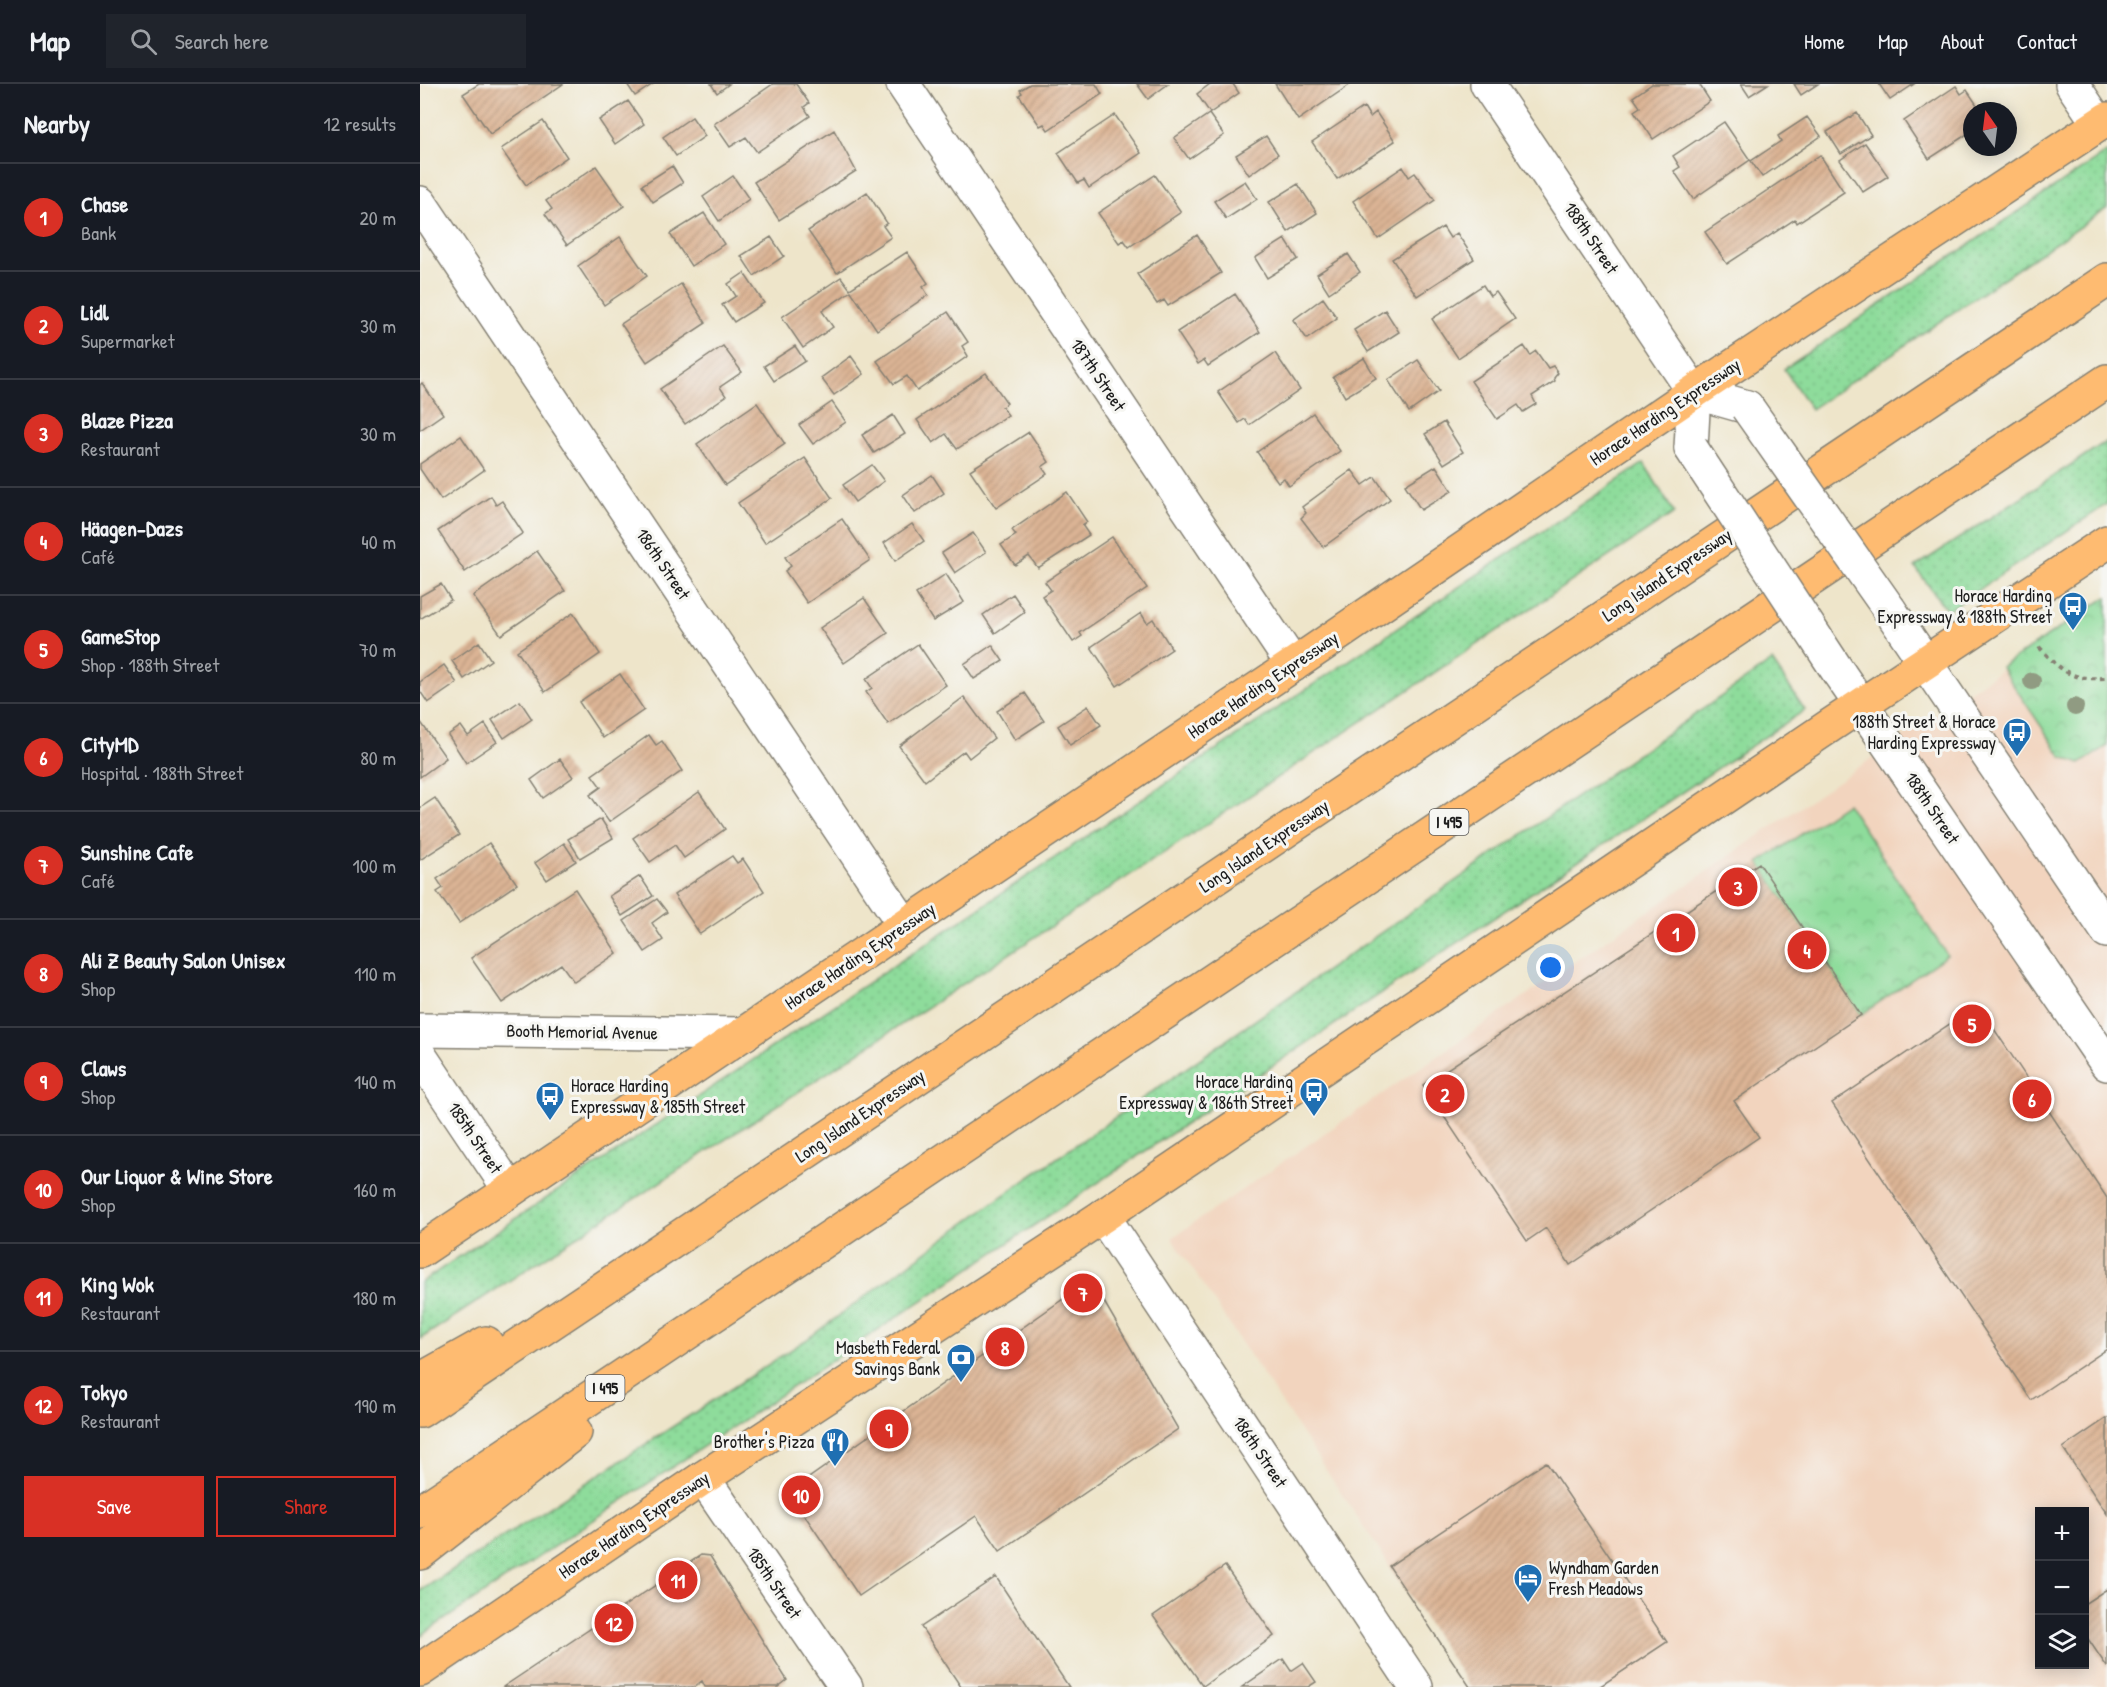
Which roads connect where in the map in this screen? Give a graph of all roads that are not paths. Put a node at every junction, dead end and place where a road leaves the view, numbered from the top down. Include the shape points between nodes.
1 (903, 84) edge
2 (1487, 84) edge
3 (2072, 84) edge
4 (2103, 122) edge
5 (420, 203) edge
6 (2107, 280) edge
7 (2107, 381) edge
8 (1694, 392) junction
9 (2107, 542) edge
10 (1926, 662) junction
11 (1293, 665) junction
12 (1862, 704) junction
13 (905, 926) junction
14 (2107, 931) edge
15 (420, 1030) edge
16 (744, 1034) junction
17 (420, 1056) edge
18 (2107, 1064) edge
19 (510, 1190) junction
20 (1103, 1216) junction
21 (705, 1221) junction
22 (420, 1251) edge
23 (791, 1263) junction
24 (420, 1380) edge
25 (420, 1411) edge
26 (703, 1478) junction
27 (420, 1512) edge
28 (420, 1553) edge
29 (420, 1670) edge
30 (846, 1687) edge
31 (1416, 1687) edge

1 - 11 street, 187th Street
2 - 8 street, 188th Street
3 - 4 street
4 - 8 main road, Horace Harding Expressway
5 - 13 street, 186th Street
6 - 21 main road, Long Island Expressway
7 - 23 main road, I 495
8 - 10 street, bridge via 1747,407
8 - 11 main road, Horace Harding Expressway
8 - 12 street, 188th Street, bridge via 1691,448
9 - 10 main road, Horace Harding Expressway
10 - 12 main road, Horace Harding Expressway
10 - 14 street
11 - 13 main road, Horace Harding Expressway
12 - 18 street, 188th Street
12 - 20 main road, Horace Harding Expressway
13 - 16 main road, Horace Harding Expressway
15 - 16 street, Booth Memorial Avenue
16 - 19 main road, Horace Harding Expressway
17 - 19 street, 185th Street
19 - 22 main road, Horace Harding Expressway
20 - 26 main road, Horace Harding Expressway
20 - 31 street, 186th Street
21 - 24 main road
21 - 25 main road, Long Island Expressway
23 - 27 main road, I 495
23 - 28 main road
26 - 29 main road, Horace Harding Expressway
26 - 30 street, 185th Street

